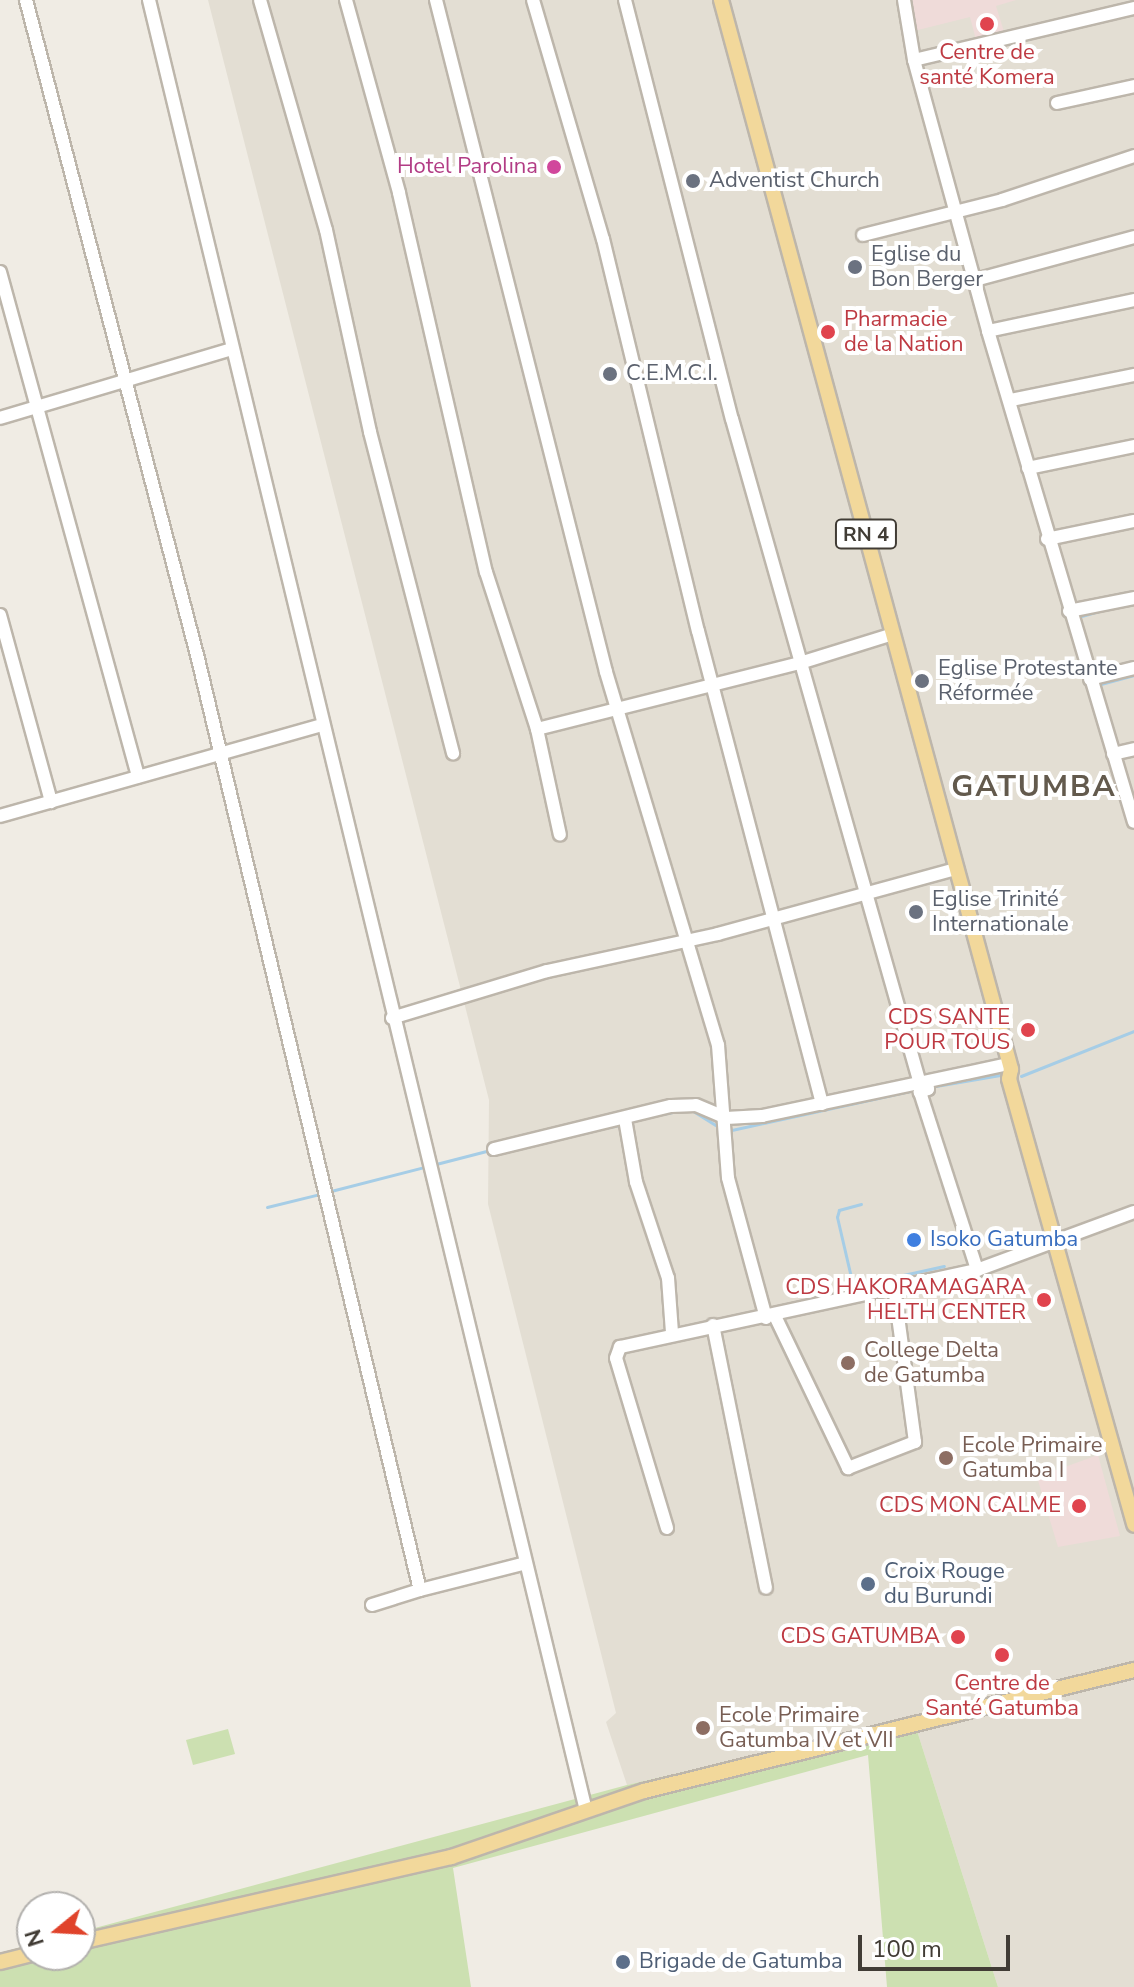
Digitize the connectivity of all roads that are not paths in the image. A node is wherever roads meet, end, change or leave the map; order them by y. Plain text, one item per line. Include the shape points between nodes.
1 (26, 0) edge
2 (149, 0) edge
3 (260, 0) edge
4 (346, 0) edge
5 (436, 0) edge
6 (533, 0) edge
7 (625, 0) edge
8 (721, 0) edge
9 (904, 0) edge
10 (1134, 8) edge
11 (914, 60) junction
12 (1134, 86) edge
13 (1057, 103) dead end
14 (1134, 156) edge
15 (958, 212) junction
16 (863, 235) dead end
17 (1134, 237) edge
18 (0, 272) edge
19 (975, 280) junction
20 (1134, 300) edge
21 (988, 331) junction
22 (232, 349) junction
23 (1134, 375) edge
24 (126, 385) junction
25 (1011, 400) junction
26 (37, 407) junction
27 (0, 418) edge
28 (1134, 446) edge
29 (1028, 468) junction
30 (1134, 521) edge
31 (1047, 539) junction
32 (1134, 598) edge
33 (1069, 611) junction
34 (0, 615) edge
35 (893, 634) junction
36 (800, 663) junction
37 (1134, 668) edge
38 (1090, 679) junction
39 (711, 683) junction
40 (617, 710) junction
41 (322, 725) junction
42 (537, 729) junction
43 (1134, 749) edge
44 (453, 753) dead end
45 (1113, 754) junction
46 (221, 755) junction
47 (138, 776) junction
48 (51, 802) junction
49 (0, 816) edge
50 (1134, 820) edge
51 (560, 835) dead end
52 (955, 869) junction
53 (868, 889) junction
54 (772, 916) junction
55 (689, 940) junction
56 (392, 1018) junction
57 (1008, 1064) junction
58 (925, 1085) junction
59 (822, 1104) junction
60 (625, 1122) junction
61 (726, 1127) junction
62 (494, 1149) dead end
63 (1134, 1212) edge
64 (1054, 1245) junction
65 (977, 1270) junction
66 (894, 1287) junction
67 (770, 1317) junction
68 (713, 1325) junction
69 (672, 1332) junction
70 (1134, 1525) edge
71 (667, 1528) dead end
72 (526, 1563) junction
73 (766, 1588) dead end
74 (420, 1590) junction
75 (372, 1605) dead end
76 (1134, 1670) edge
77 (585, 1807) junction
78 (96, 1938) edge

1 - 24 street
2 - 22 street
3 - 44 street via 326,230 370,432
4 - 42 street via 399,193 486,572
5 - 40 street
6 - 39 street via 603,239
7 - 36 street
8 - 35 main road, RN 4
9 - 11 street
10 - 11 street
11 - 15 street
12 - 13 street
14 - 15 street
15 - 16 street
15 - 19 street
17 - 19 street
18 - 26 street
19 - 21 street
20 - 21 street
21 - 25 street
22 - 24 street
22 - 41 street
23 - 25 street
24 - 26 street
24 - 46 street
25 - 29 street
26 - 27 street
26 - 47 street
28 - 29 street
29 - 31 street
30 - 31 street
31 - 33 street
32 - 33 street
33 - 38 street
34 - 48 street
35 - 36 street
35 - 52 main road, RN 4
36 - 39 street
36 - 53 street
37 - 38 street
38 - 45 street
39 - 40 street
39 - 54 street
40 - 42 street
40 - 55 street
41 - 46 street
41 - 56 street
42 - 51 street
43 - 45 street
45 - 50 street
46 - 47 street
46 - 74 street
47 - 48 street
48 - 49 street
52 - 53 street
52 - 57 main road, RN 4
53 - 54 street
53 - 58 street
54 - 55 street
54 - 59 street
55 - 56 street via 547,971
55 - 61 street via 718,1045
56 - 72 street
57 - 58 street
57 - 64 main road, RN 4
58 - 59 street
58 - 65 street via 920,1092
59 - 61 street
60 - 61 street via 671,1106 696,1105
60 - 62 street
60 - 69 street via 636,1182 668,1278
61 - 67 street via 728,1178
63 - 64 street
64 - 65 street
64 - 70 main road, RN 4
65 - 66 street
66 - 67 street
66 - 67 street via 915,1442 848,1468
67 - 68 street
68 - 69 street
68 - 73 street
69 - 71 street via 615,1351
72 - 74 street
72 - 77 street
74 - 75 street
76 - 77 main road
77 - 78 main road via 451,1857

